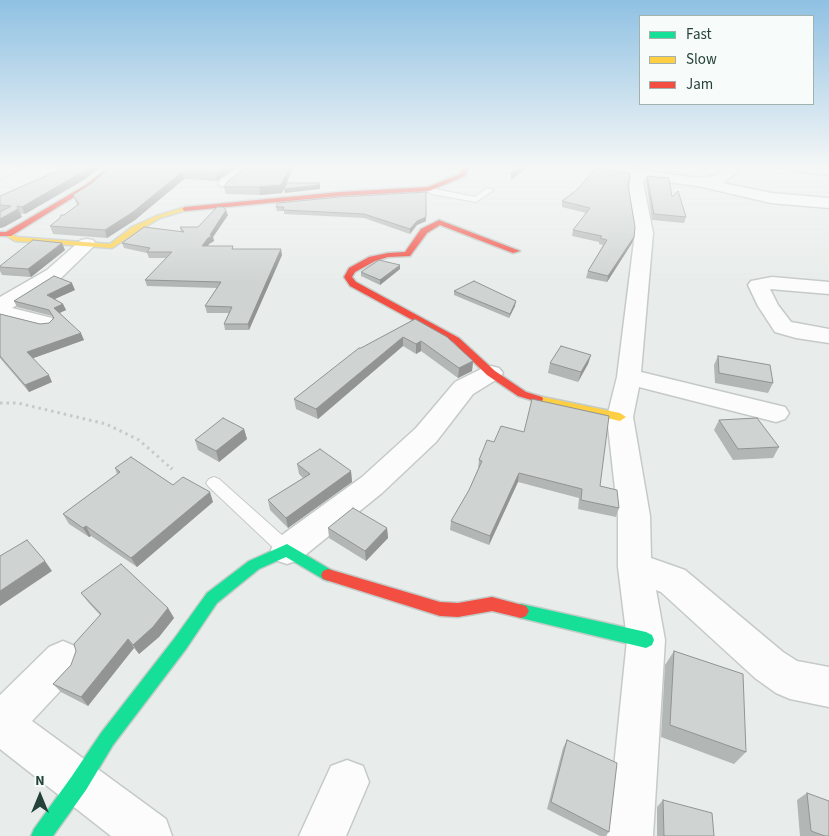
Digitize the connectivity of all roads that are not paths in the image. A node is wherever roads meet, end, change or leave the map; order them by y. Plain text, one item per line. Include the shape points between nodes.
1 (55, 205) edge
2 (227, 205) edge
3 (640, 205) edge
4 (4, 234) edge
5 (87, 244) junction
6 (516, 251) dead end
7 (829, 288) edge
8 (0, 306) edge
9 (0, 312) edge
10 (44, 323) edge
11 (829, 336) edge
12 (490, 374) junction
13 (629, 377) junction
14 (776, 414) dead end
15 (620, 417) junction
16 (214, 483) dead end
17 (287, 550) junction
18 (635, 567) junction
19 (646, 640) junction
20 (63, 660) dead end
21 (829, 686) edge
22 (347, 782) dead end
23 (79, 783) junction
24 (41, 836) edge
25 (149, 836) edge
26 (322, 836) edge
27 (630, 836) edge

1 - 4 street
2 - 5 street via 186,209 158,217 112,246
3 - 13 street via 644,233
4 - 5 street via 15,239
5 - 8 street via 54,274
6 - 12 street via 439,222 424,231 407,254 372,259 352,270 348,277 353,284 456,340
7 - 11 street via 772,283 758,285 783,327
9 - 10 street
12 - 15 street via 522,394
12 - 17 street via 464,388 426,435 372,485
13 - 14 street
13 - 15 street
15 - 18 street via 633,508
16 - 17 lane
17 - 19 street via 327,575 440,609 458,610 492,604
17 - 23 street via 254,565 212,598 107,739
18 - 19 street
18 - 21 street via 673,581 768,665 790,679
19 - 27 street
20 - 23 street via 12,712 6,726
22 - 26 street
23 - 24 street
23 - 25 street

